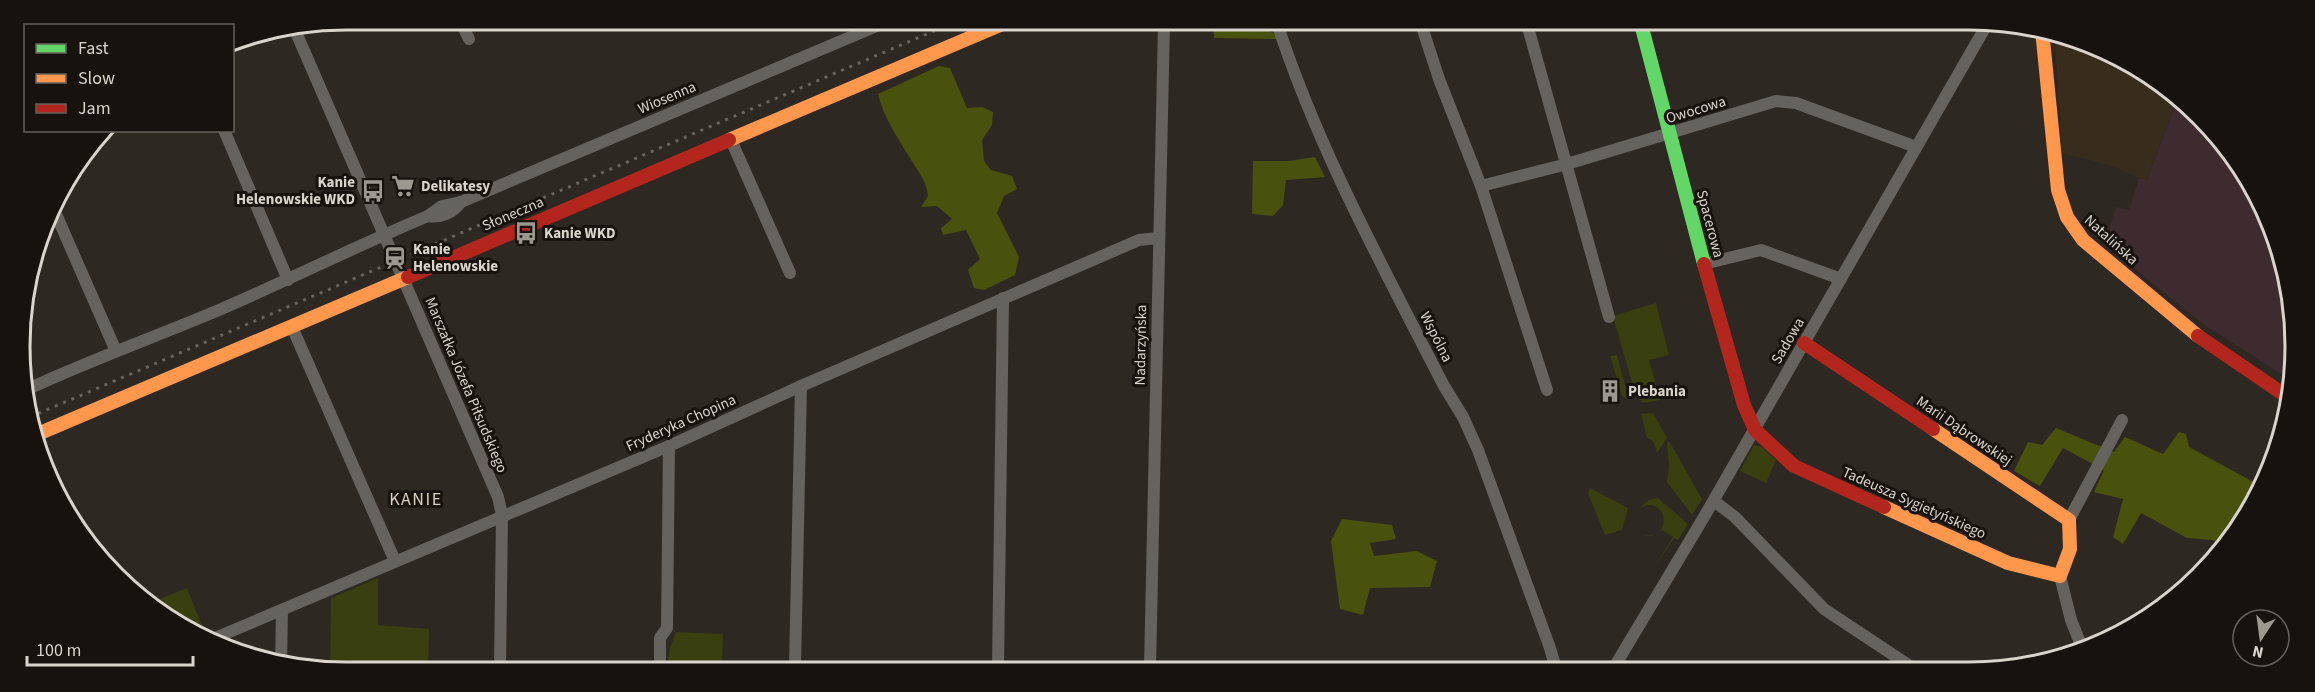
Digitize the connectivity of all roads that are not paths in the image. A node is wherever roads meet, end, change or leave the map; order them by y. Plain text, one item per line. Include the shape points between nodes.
1 (465, 30) edge
2 (867, 30) edge
3 (987, 30) edge
4 (1164, 30) edge
5 (1280, 30) edge
6 (1423, 30) edge
7 (1529, 30) edge
8 (1643, 30) edge
9 (1983, 31) edge
10 (298, 34) edge
11 (469, 39) dead end
12 (2043, 39) edge
13 (225, 132) edge
14 (1669, 134) junction
15 (731, 140) junction
16 (1916, 147) junction
17 (1567, 164) junction
18 (1481, 186) junction
19 (58, 218) edge
20 (385, 235) junction
21 (1158, 238) junction
22 (1704, 264) junction
23 (790, 273) dead end
24 (404, 279) junction
25 (1841, 279) junction
26 (288, 280) junction
27 (1003, 298) junction
28 (1609, 317) dead end
29 (292, 327) junction
30 (1804, 343) junction
31 (116, 351) junction
32 (801, 386) junction
33 (33, 387) edge
34 (1546, 390) dead end
35 (2281, 393) edge
36 (2122, 420) dead end
37 (1755, 430) junction
38 (42, 432) edge
39 (669, 446) junction
40 (1714, 501) junction
41 (502, 515) junction
42 (2068, 520) junction
43 (395, 561) junction
44 (2064, 571) junction
45 (282, 610) junction
46 (220, 636) edge
47 (2080, 642) edge
48 (281, 655) edge
49 (500, 662) edge
50 (660, 662) edge
51 (795, 662) edge
52 (998, 662) edge
53 (1150, 662) edge
54 (1554, 662) edge
55 (1617, 662) edge
56 (1904, 662) edge

1 - 11 street
2 - 20 street, Wiosenna via 461,202 448,213 428,216
3 - 15 street, Słoneczna
4 - 21 street, Nadarzyńska
5 - 54 street, Wspólna via 1341,184 1478,450
6 - 18 street
7 - 17 street
8 - 14 street, Spacerowa
9 - 16 street, Sadowa
10 - 20 street, Marszałka Józefa Piłsudskiego
12 - 35 street, Natalińska via 2058,190 2071,228 2197,335
13 - 26 street
14 - 16 street, Owocowa via 1776,101 1796,103
14 - 17 street, Owocowa
14 - 22 street, Spacerowa
15 - 23 street
15 - 24 street, Słoneczna
16 - 25 street, Sadowa
17 - 18 street, Owocowa
17 - 28 street
18 - 34 street
19 - 31 street
20 - 24 street, Marszałka Józefa Piłsudskiego
20 - 26 street, Wiosenna
21 - 27 street, Fryderyka Chopina via 1139,240
21 - 53 street, Nadarzyńska
22 - 25 street via 1761,250
22 - 37 street, Spacerowa via 1744,405
24 - 29 street, Słoneczna
24 - 41 street, Marszałka Józefa Piłsudskiego via 498,497
25 - 30 street, Sadowa
26 - 31 street, Wiosenna
27 - 32 street, Fryderyka Chopina
27 - 52 street
29 - 38 street, Słoneczna
29 - 43 street
30 - 37 street, Sadowa
30 - 42 street, Marii Dąbrowskiej
31 - 33 street, Wiosenna
32 - 39 street, Fryderyka Chopina
32 - 51 street
36 - 42 street
37 - 40 street, Sadowa
37 - 44 street, Tadeusza Sygietyńskiego via 1803,471 2008,563
39 - 41 street, Fryderyka Chopina
39 - 50 street via 667,628 660,638
40 - 55 street, Sadowa
40 - 56 street via 1740,522 1824,609
41 - 43 street, Fryderyka Chopina
41 - 49 street, Marszałka Józefa Piłsudskiego
42 - 44 street via 2071,530
43 - 45 street, Fryderyka Chopina
44 - 47 street via 2071,620
45 - 46 street, Fryderyka Chopina
45 - 48 street

